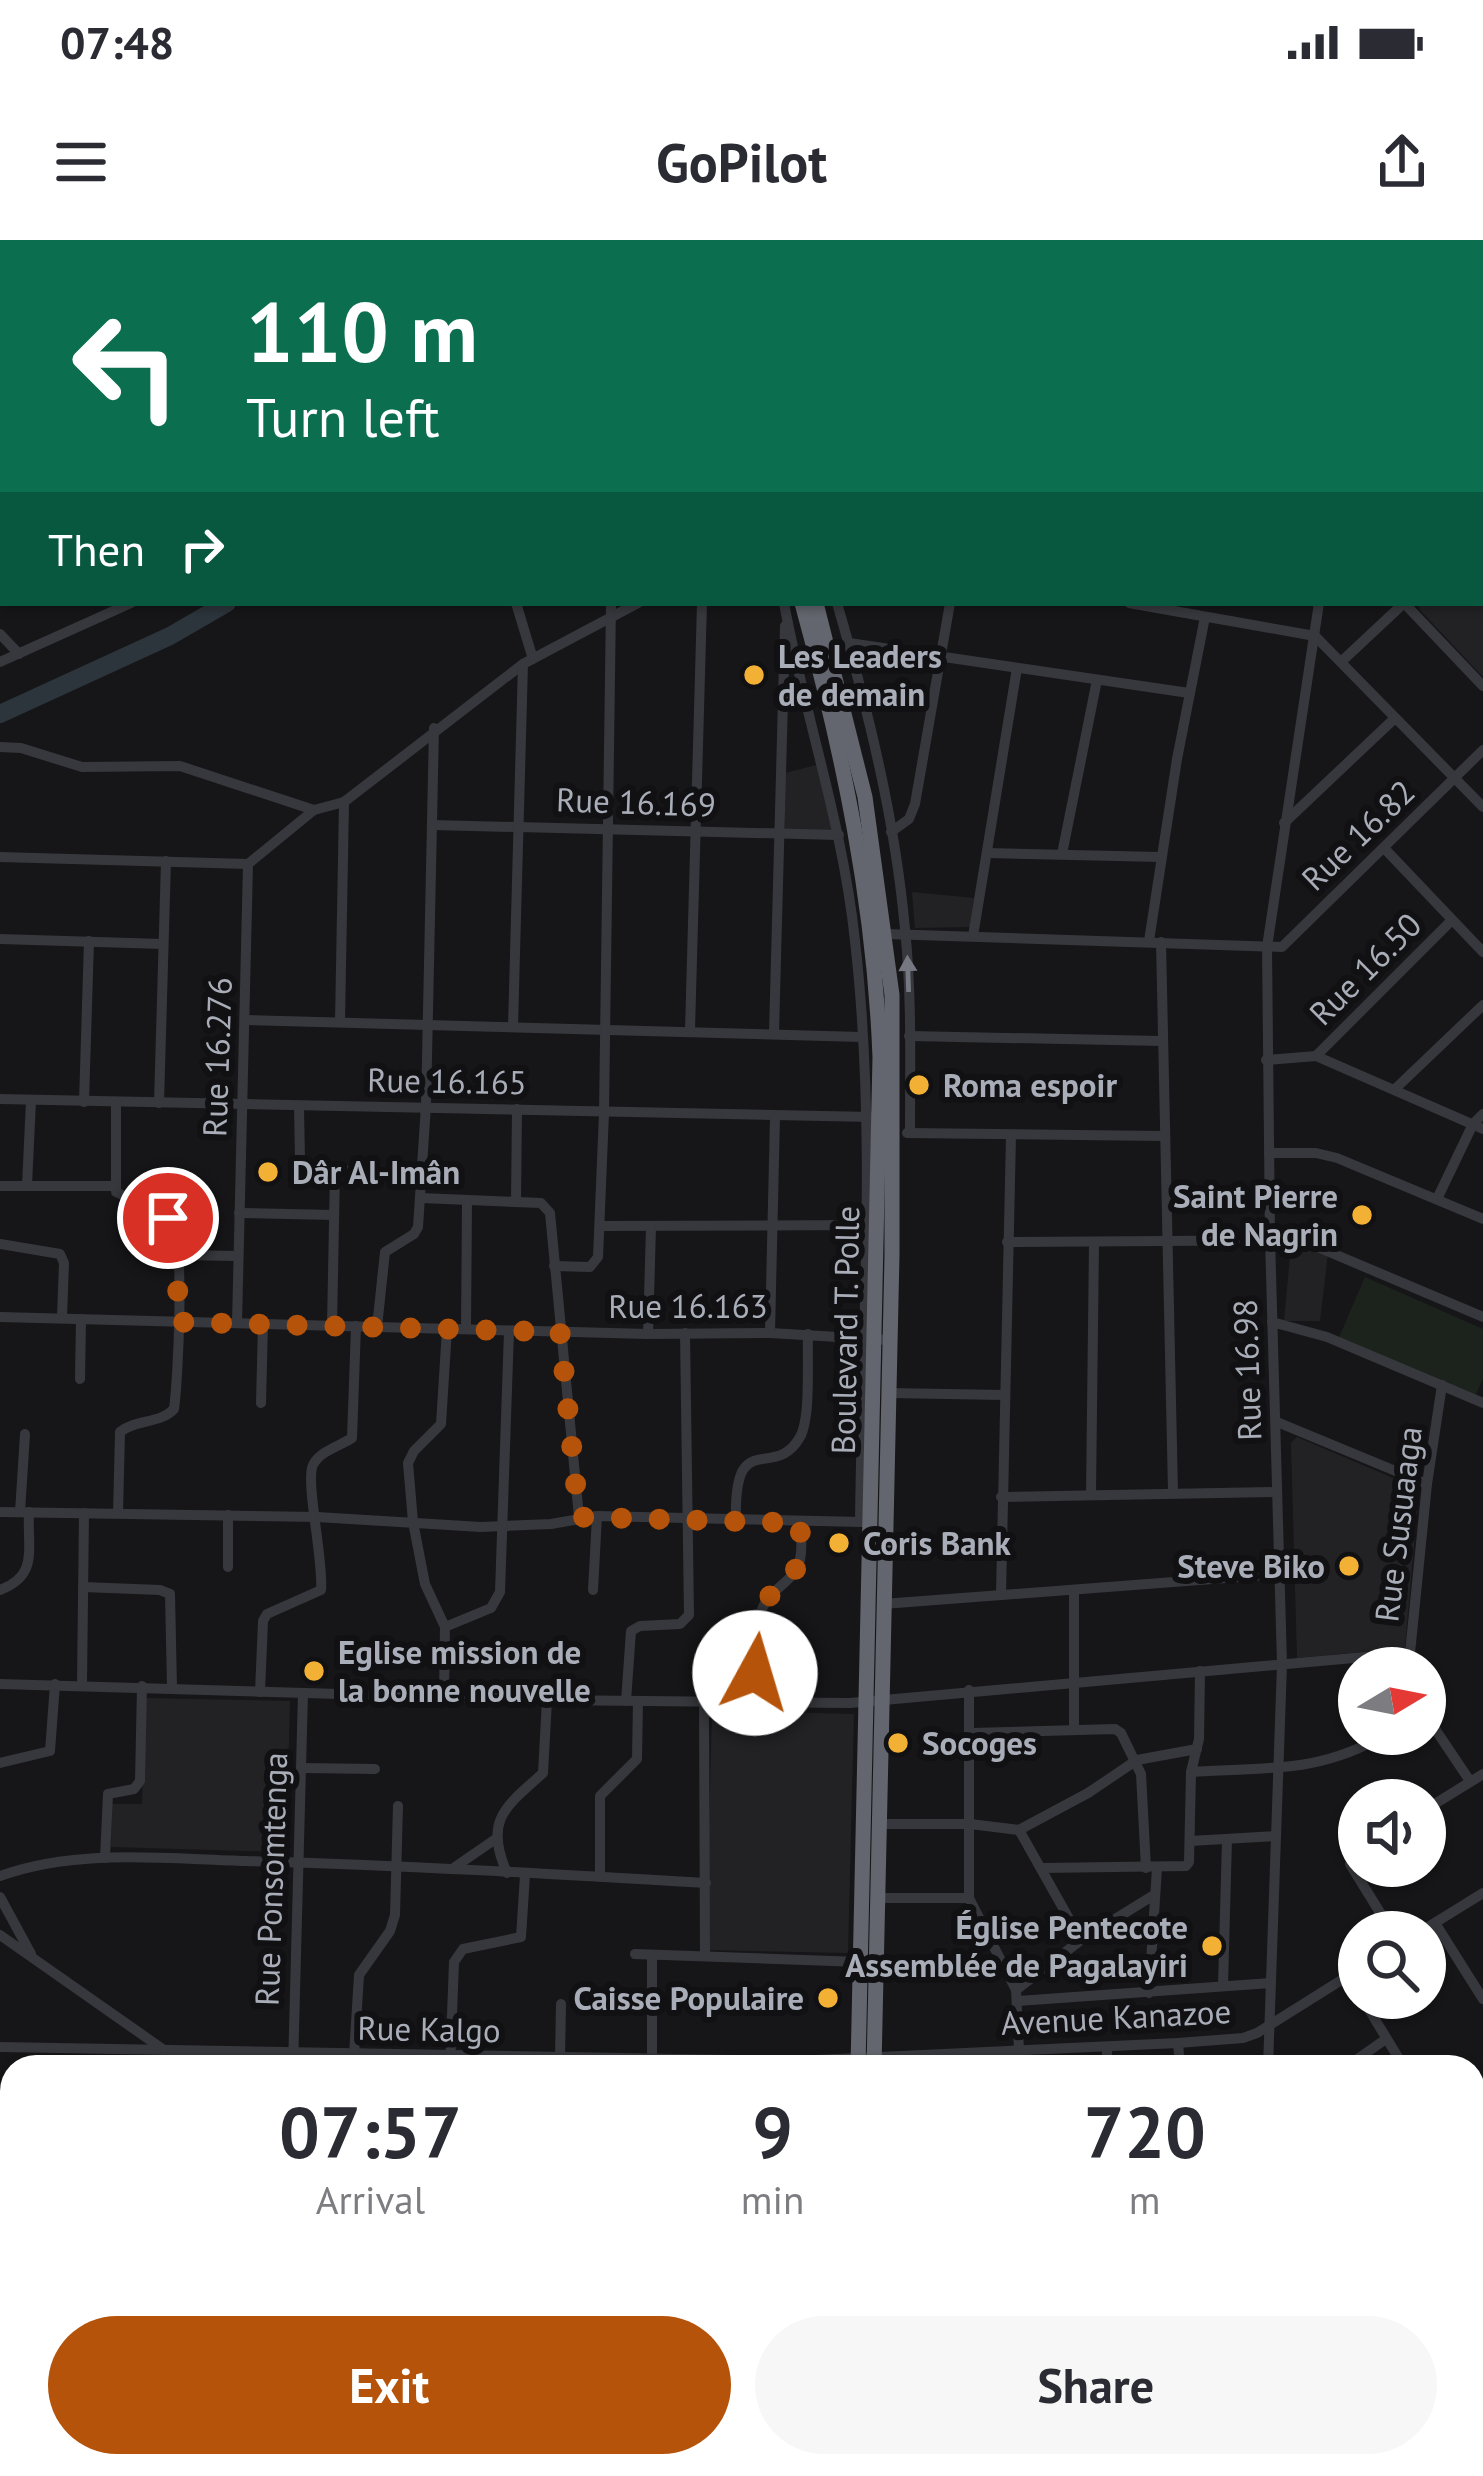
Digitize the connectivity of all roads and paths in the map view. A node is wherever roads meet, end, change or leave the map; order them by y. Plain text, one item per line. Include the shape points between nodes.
1 (104, 606) edge
2 (126, 606) edge
3 (517, 606) edge
4 (702, 606) edge
5 (791, 606) edge
6 (818, 606) edge
7 (838, 606) edge
8 (949, 606) edge
9 (1145, 606) edge
10 (1319, 606) edge
11 (1401, 606) edge
12 (1407, 606) edge
13 (612, 609) edge
14 (113, 614) junction
15 (1205, 617) junction
16 (0, 634) edge
17 (1315, 636) junction
18 (849, 643) junction
19 (19, 654) junction
20 (941, 656) junction
21 (0, 662) edge
22 (528, 662) junction
23 (1341, 662) junction
24 (1017, 668) junction
25 (1097, 680) junction
26 (1483, 686) edge
27 (1189, 693) junction
28 (1395, 718) junction
29 (434, 728) junction
30 (0, 747) edge
31 (1483, 750) edge
32 (1454, 778) junction
33 (344, 802) junction
34 (1483, 807) edge
35 (314, 810) junction
36 (1283, 824) junction
37 (432, 825) junction
38 (519, 826) junction
39 (609, 829) junction
40 (696, 831) junction
41 (891, 832) junction
42 (779, 833) junction
43 (839, 835) junction
44 (1384, 848) junction
45 (987, 853) junction
46 (1062, 854) junction
47 (0, 857) edge
48 (1161, 857) junction
49 (166, 861) junction
50 (248, 864) junction
51 (1452, 920) junction
52 (886, 934) junction
53 (906, 934) junction
54 (974, 936) junction
55 (0, 939) edge
56 (89, 941) junction
57 (1155, 941) junction
58 (163, 944) junction
59 (1267, 947) junction
60 (1483, 952) edge
61 (1483, 1005) edge
62 (245, 1020) junction
63 (340, 1022) junction
64 (428, 1024) junction
65 (513, 1026) junction
66 (605, 1028) junction
67 (690, 1030) junction
68 (774, 1032) junction
69 (910, 1036) junction
70 (861, 1037) junction
71 (1161, 1041) junction
72 (1316, 1056) junction
73 (1266, 1060) junction
74 (1395, 1089) junction
75 (0, 1100) edge
76 (31, 1101) junction
77 (84, 1102) junction
78 (116, 1102) junction
79 (159, 1103) junction
80 (242, 1104) junction
81 (426, 1105) junction
82 (299, 1106) junction
83 (517, 1109) junction
84 (604, 1113) junction
85 (1483, 1114) edge
86 (775, 1116) junction
87 (882, 1121) junction
88 (1478, 1126) edge
89 (910, 1133) junction
90 (1011, 1135) junction
91 (1163, 1136) junction
92 (1268, 1153) junction
93 (335, 1172) junction
94 (422, 1172) junction
95 (27, 1185) junction
96 (0, 1186) edge
97 (114, 1186) junction
98 (421, 1198) junction
99 (1437, 1199) junction
100 (466, 1200) junction
101 (516, 1201) junction
102 (239, 1214) junction
103 (334, 1215) junction
104 (1483, 1219) edge
105 (600, 1226) junction
106 (651, 1226) junction
107 (772, 1226) junction
108 (864, 1226) junction
109 (1270, 1238) junction
110 (1006, 1242) junction
111 (1166, 1242) junction
112 (0, 1244) edge
113 (1094, 1244) junction
114 (179, 1255) junction
115 (238, 1256) junction
116 (554, 1266) junction
117 (0, 1317) edge
118 (1483, 1317) edge
119 (62, 1318) junction
120 (81, 1319) junction
121 (177, 1322) junction
122 (1272, 1322) junction
123 (236, 1323) junction
124 (263, 1323) junction
125 (332, 1325) junction
126 (356, 1326) junction
127 (377, 1327) junction
128 (447, 1329) junction
129 (466, 1329) junction
130 (509, 1331) junction
131 (560, 1332) junction
132 (685, 1333) junction
133 (770, 1333) junction
134 (648, 1334) junction
135 (808, 1334) junction
136 (874, 1339) junction
137 (80, 1379) dead end
138 (1442, 1385) junction
139 (888, 1393) junction
140 (1004, 1395) junction
141 (1483, 1402) edge
142 (261, 1403) dead end
143 (1277, 1422) junction
144 (25, 1434) dead end
145 (1427, 1484) junction
146 (1173, 1492) junction
147 (1277, 1492) junction
148 (1091, 1494) junction
149 (1001, 1497) junction
150 (0, 1511) edge
151 (24, 1512) junction
152 (84, 1513) junction
153 (118, 1513) junction
154 (228, 1516) junction
155 (596, 1516) junction
156 (317, 1517) junction
157 (579, 1517) junction
158 (687, 1520) junction
159 (413, 1522) junction
160 (736, 1522) junction
161 (866, 1522) junction
162 (801, 1523) junction
163 (505, 1527) junction
164 (228, 1567) dead end
165 (1279, 1574) junction
166 (82, 1587) junction
167 (592, 1589) dead end
168 (0, 1590) edge
169 (1074, 1590) junction
170 (1001, 1594) junction
171 (883, 1604) junction
172 (446, 1627) junction
173 (1411, 1647) edge
174 (1338, 1660) edge
175 (1282, 1664) junction
176 (1200, 1671) junction
177 (1074, 1682) junction
178 (0, 1684) edge
179 (55, 1684) junction
180 (82, 1684) junction
181 (142, 1687) junction
182 (172, 1688) junction
183 (969, 1690) junction
184 (260, 1692) junction
185 (303, 1693) junction
186 (444, 1695) junction
187 (547, 1700) junction
188 (874, 1700) junction
189 (632, 1701) junction
190 (704, 1701) junction
191 (754, 1702) junction
192 (1074, 1730) junction
193 (971, 1733) junction
194 (1446, 1745) edge
195 (1197, 1749) junction
196 (1346, 1755) edge
197 (1137, 1760) junction
198 (0, 1763) edge
199 (1277, 1766) junction
200 (302, 1768) junction
201 (375, 1769) dead end
202 (1191, 1772) junction
203 (1483, 1774) edge
204 (1470, 1781) junction
205 (1446, 1796) edge
206 (398, 1806) dead end
207 (880, 1824) junction
208 (970, 1824) junction
209 (1019, 1830) junction
210 (1275, 1836) junction
211 (496, 1838) junction
212 (1227, 1839) junction
213 (1190, 1841) junction
214 (106, 1858) junction
215 (298, 1862) junction
216 (399, 1866) junction
217 (1041, 1868) junction
218 (1152, 1868) junction
219 (452, 1870) junction
220 (507, 1874) junction
221 (524, 1874) junction
222 (0, 1876) edge
223 (600, 1876) junction
224 (706, 1883) junction
225 (1483, 1893) edge
226 (1154, 1895) junction
227 (0, 1897) edge
228 (878, 1898) junction
229 (969, 1898) junction
230 (1446, 1916) edge
231 (0, 1935) edge
232 (1081, 1940) junction
233 (1446, 1940) edge
234 (635, 1954) dead end
235 (652, 1955) junction
236 (705, 1956) junction
237 (32, 1957) junction
238 (868, 1962) junction
239 (1007, 1969) junction
240 (1338, 1982) edge
241 (1271, 1983) junction
242 (1223, 1986) junction
243 (1149, 1994) junction
244 (1017, 1995) junction
245 (1483, 1999) edge
246 (561, 2004) dead end
247 (1374, 2019) edge
248 (1270, 2026) junction
249 (1386, 2039) junction
250 (1178, 2044) junction
251 (0, 2047) edge
252 (1107, 2047) junction
253 (1023, 2049) junction
254 (166, 2051) junction
255 (222, 2055) edge
256 (293, 2055) edge
257 (354, 2055) edge
258 (450, 2055) edge
259 (560, 2055) edge
260 (652, 2055) edge
261 (866, 2055) edge
262 (991, 2055) edge
263 (1025, 2055) edge
264 (1107, 2055) edge
265 (1179, 2055) edge
266 (1269, 2055) edge
267 (1363, 2055) edge
268 (1396, 2055) edge

1 - 14 street
2 - 14 street
3 - 22 street
4 - 40 street
5 - 42 street
5 - 43 street
5 - 87 highway, Boulevard T. Polle via 842,755 859,842 878,996
6 - 52 highway, Boulevard T. Polle via 854,743
7 - 18 street
8 - 20 street
9 - 15 street
10 - 17 street, Rue 16.98
11 - 23 street
12 - 26 street
13 - 22 street
13 - 39 street
14 - 19 street
15 - 17 street
15 - 27 street
16 - 19 street
17 - 23 street
17 - 36 street, Rue 16.98
18 - 20 street
18 - 41 street
19 - 21 street
20 - 24 street
20 - 41 street via 915,804
22 - 29 street
22 - 38 street
23 - 28 street
24 - 25 street
24 - 45 street
25 - 27 street
25 - 46 street
27 - 48 street
28 - 32 street
28 - 36 street
29 - 33 street
29 - 37 street
30 - 35 street via 82,767 180,766
31 - 32 street, Rue 16.82
32 - 34 street
32 - 44 street, Rue 16.82
33 - 35 street
33 - 63 street
35 - 50 street
36 - 59 street, Rue 16.98
37 - 38 street, Rue 16.169
37 - 64 street
38 - 39 street, Rue 16.169
38 - 65 street
39 - 40 street, Rue 16.169
39 - 66 street
40 - 42 street, Rue 16.169
40 - 67 street
41 - 53 street
42 - 43 street, Rue 16.169
42 - 68 street
43 - 70 street
44 - 51 street
44 - 59 street, Rue 16.82 via 1282,947
45 - 46 street
45 - 54 street
46 - 48 street
47 - 49 street
48 - 57 street
49 - 50 street
49 - 58 street
50 - 62 street, Rue 16.276
51 - 60 street
51 - 72 street, Rue 16.50
52 - 53 street
52 - 87 highway, Boulevard T. Polle via 892,994
53 - 54 street
69 -> 53 street
54 - 57 street
55 - 56 street
56 - 58 street
56 - 77 street
57 - 59 street
57 - 71 street
58 - 79 street
59 - 73 street, Rue 16.98
61 - 74 street
62 - 63 street
62 - 80 street, Rue 16.276
63 - 64 street
64 - 65 street
64 - 81 street
65 - 66 street
66 - 67 street
66 - 84 street
67 - 68 street
68 - 70 street
69 - 71 street
69 - 89 street
70 - 87 street
71 - 91 street
72 - 73 street
72 - 74 street
73 - 92 street, Rue 16.98
74 - 88 street
75 - 76 street, Rue 16.165
76 - 77 street, Rue 16.165
76 - 95 street
77 - 78 street, Rue 16.165
78 - 79 street, Rue 16.165
78 - 97 street
79 - 80 street, Rue 16.165
80 - 82 street, Rue 16.165
80 - 102 street, Rue 16.276
81 - 82 street, Rue 16.165
81 - 83 street, Rue 16.165
81 - 94 street
82 - 93 street via 303,1166
83 - 84 street, Rue 16.165
83 - 101 street
84 - 86 street, Rue 16.165
84 - 105 street
85 - 88 street
86 - 87 street, Rue 16.165
86 - 107 street
87 - 89 street, Rue 16.165
87 - 108 street
87 - 136 highway, Boulevard T. Polle
88 - 99 street
89 - 90 street, Rue 16.165
90 - 91 street, Rue 16.165
90 - 110 street
91 - 111 street
92 - 99 street via 1337,1158
92 - 109 street, Rue 16.98
93 - 94 street
93 - 103 street
94 - 98 street
95 - 96 street
95 - 97 street
97 - 114 street via 168,1218
98 - 100 street
98 - 127 street via 417,1231 385,1252
99 - 104 street
100 - 101 street
100 - 129 street
101 - 116 street via 547,1207
102 - 103 street
102 - 115 street, Rue 16.276
103 - 125 street
105 - 106 street
105 - 116 street via 596,1263
106 - 107 street
106 - 134 street
107 - 108 street
107 - 133 street
108 - 136 street
109 - 111 street
109 - 118 street via 1314,1243
109 - 122 street, Rue 16.98
110 - 113 street
110 - 140 street
111 - 113 street
111 - 146 street
112 - 119 street via 60,1254
113 - 148 street
114 - 115 street
114 - 121 street
115 - 123 street, Rue 16.276
116 - 131 street
117 - 119 street, Rue 16.163
119 - 120 street, Rue 16.163
120 - 121 street, Rue 16.163
120 - 137 street
121 - 123 street, Rue 16.163
121 - 153 street via 174,1409 120,1432
122 - 138 street
122 - 143 street, Rue 16.98
123 - 124 street, Rue 16.163
124 - 125 street, Rue 16.163
124 - 142 street
125 - 126 street, Rue 16.163
126 - 127 street, Rue 16.163
126 - 156 street via 354,1430 313,1463
127 - 128 street, Rue 16.163
128 - 129 street, Rue 16.163
128 - 159 street via 441,1424 410,1458
129 - 130 street, Rue 16.163
130 - 131 street, Rue 16.163
130 - 163 street
131 - 134 street, Rue 16.163
131 - 157 street
132 - 133 street, Rue 16.163
132 - 134 street, Rue 16.163
132 - 158 street
133 - 135 street, Rue 16.163
135 - 136 street, Rue 16.163
135 - 160 street via 803,1428 790,1448 739,1471
136 - 139 highway, Boulevard T. Polle
136 - 161 highway, Boulevard T. Polle
138 - 141 street
138 - 145 street, Rue Susuaaga
139 - 140 street
139 - 171 highway, Boulevard T. Polle
140 - 149 street
143 - 145 street
143 - 147 street, Rue 16.98
144 - 151 street
145 - 173 street, Rue Susuaaga
146 - 147 street
146 - 148 street
147 - 165 street, Rue 16.98
148 - 149 street
149 - 170 street
150 - 151 street
151 - 152 street
151 - 168 street via 26,1572
152 - 153 street
152 - 166 street
153 - 154 street
154 - 156 street
154 - 164 street
155 - 157 street
155 - 158 street
155 - 167 street
156 - 159 street
156 - 184 street via 321,1590 267,1614
157 - 163 street
158 - 160 street
158 - 189 street via 688,1619 631,1631
159 - 163 street
159 - 172 street via 427,1589
160 - 162 street
161 - 162 street
161 - 188 highway, Boulevard T. Polle
162 - 191 street via 798,1566 762,1609
163 - 172 street via 497,1601
165 - 169 street
165 - 175 street, Rue 16.98
166 - 180 street
166 - 182 street via 170,1594
169 - 170 street
169 - 177 street
170 - 171 street
171 - 188 highway, Boulevard T. Polle
172 - 186 street
174 - 175 street
175 - 176 street
175 - 199 street, Rue 16.98
176 - 177 street
176 - 195 street
177 - 183 street
177 - 192 street
178 - 179 street
179 - 180 street
179 - 198 street via 50,1750
180 - 181 street
181 - 182 street
181 - 214 street via 140,1781 108,1794
182 - 184 street
183 - 188 street
183 - 193 street
184 - 185 street
185 - 186 street
185 - 200 street, Rue Ponsomtenga
186 - 187 street
187 - 189 street
187 - 211 street via 543,1773 508,1804
188 - 191 street
188 - 207 highway, Boulevard T. Polle
188 - 238 highway, Boulevard T. Polle
189 - 190 street
189 - 223 street via 637,1759 600,1796
190 - 191 street
190 - 224 street
192 - 193 street
192 - 197 street via 1115,1730
193 - 208 street
194 - 204 street
195 - 197 street
195 - 202 street
196 - 199 street
197 - 209 street
197 - 218 street
199 - 202 street
199 - 210 street, Rue 16.98
200 - 201 street
200 - 215 street, Rue Ponsomtenga
202 - 213 street
203 - 204 street
204 - 205 street
206 - 216 street
207 - 208 street
207 - 228 highway, Boulevard T. Polle
208 - 209 street
208 - 229 street
209 - 217 street
210 - 212 street
210 - 241 street, Rue 16.98
211 - 219 street
211 - 220 street
212 - 213 street
212 - 242 street
213 - 218 street via 1186,1866
214 - 215 street
214 - 222 street via 41,1862
215 - 216 street
215 - 256 street, Rue Ponsomtenga
216 - 219 street
216 - 257 street via 390,1931 359,1976
217 - 218 street
217 - 232 street
218 - 226 street
219 - 220 street
220 - 221 street
221 - 223 street
221 - 258 street via 521,1937 463,1949 454,1962
223 - 224 street
224 - 236 street
225 - 230 street
226 - 232 street
226 - 243 street
227 - 237 street
228 - 229 street
228 - 238 highway, Boulevard T. Polle
229 - 239 street
231 - 237 street
232 - 244 street
233 - 245 street
234 - 235 street
235 - 236 street
235 - 260 street
236 - 238 street
237 - 254 street
238 - 239 street
238 - 261 highway, Boulevard T. Polle
239 - 244 street
240 - 248 street, Avenue Kanazoe
241 - 242 street
241 - 248 street, Rue 16.98
242 - 243 street
243 - 244 street
244 - 253 street
246 - 259 street
247 - 249 street
248 - 250 street, Avenue Kanazoe via 1243,2038
248 - 266 street, Rue 16.98
249 - 267 street
249 - 268 street
250 - 252 street, Avenue Kanazoe
250 - 265 street
251 - 254 street, Rue Kalgo
252 - 253 street, Avenue Kanazoe
252 - 264 street
253 - 262 street, Avenue Kanazoe
253 - 263 street
254 - 255 street, Rue Kalgo

